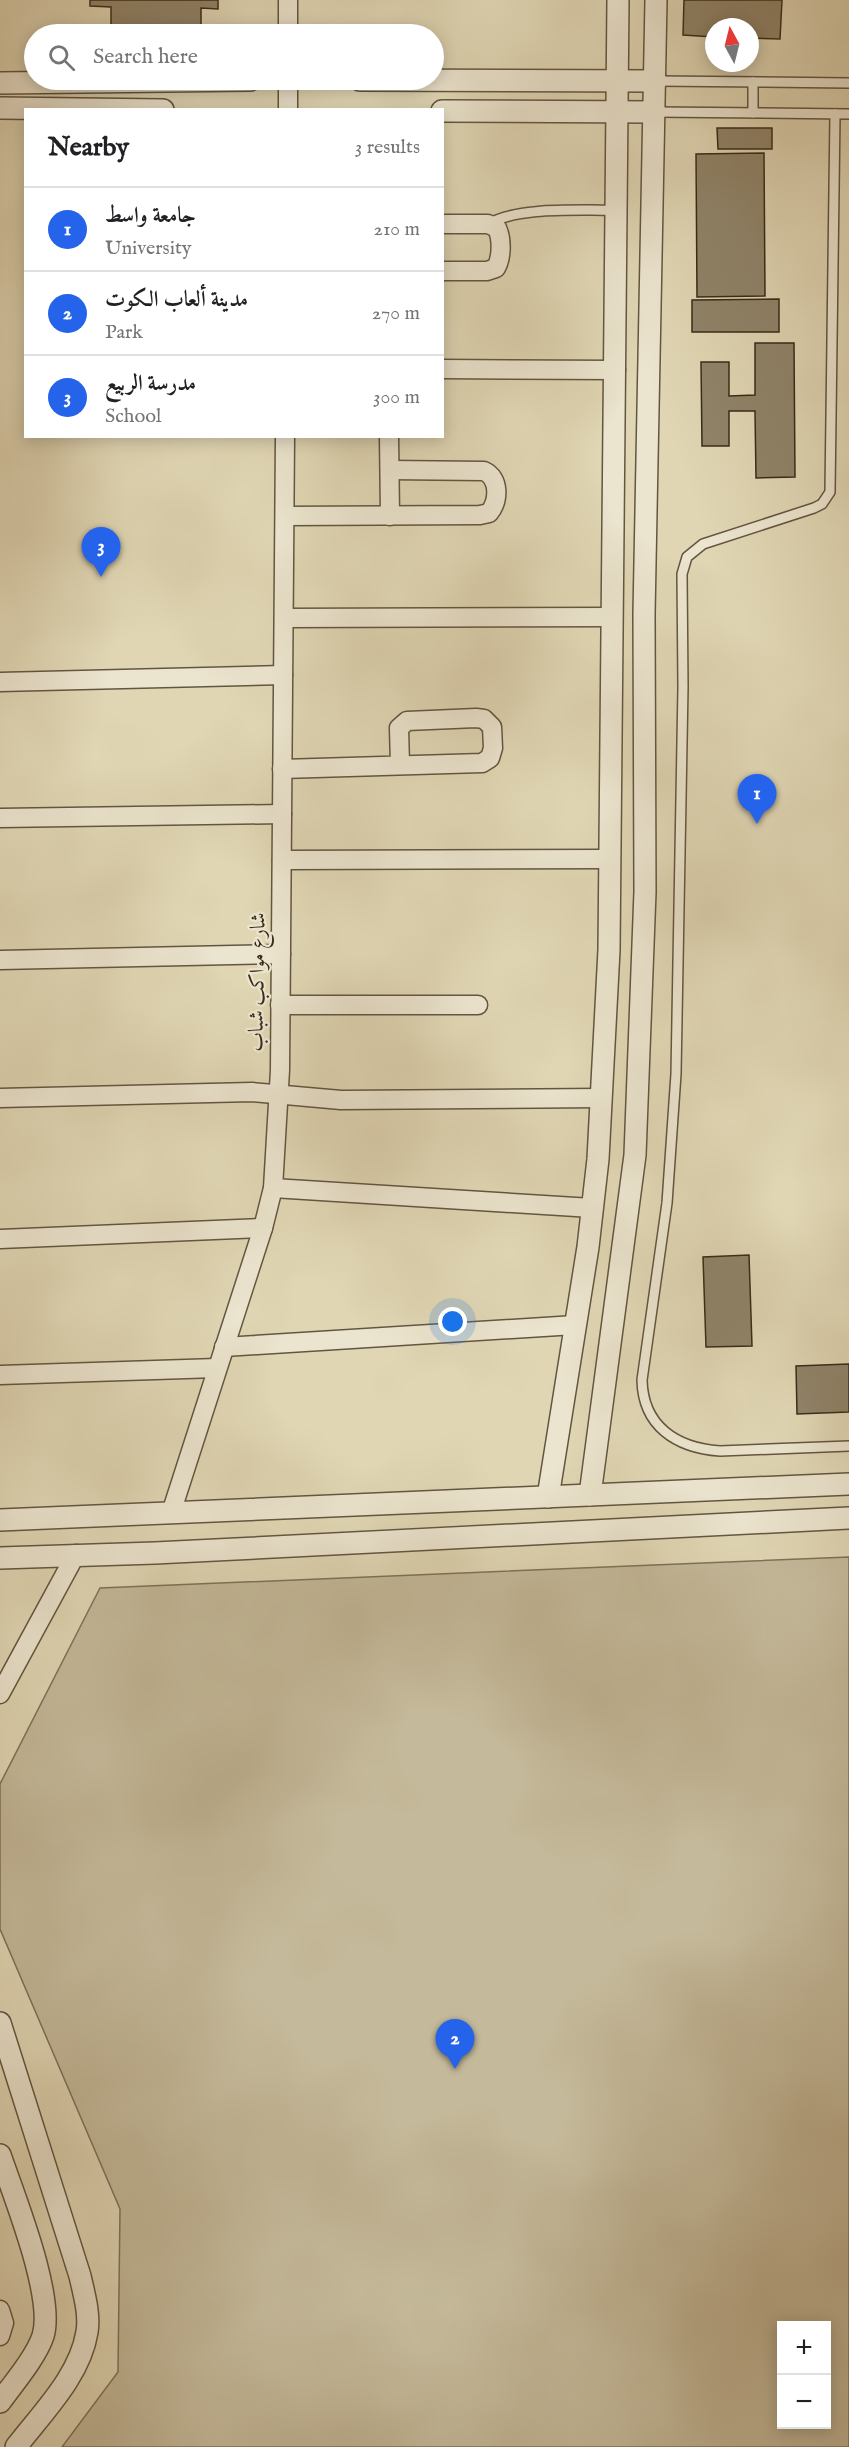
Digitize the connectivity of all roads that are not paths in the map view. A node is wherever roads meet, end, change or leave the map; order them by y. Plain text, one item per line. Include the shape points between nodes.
1 (288, 0) edge
2 (618, 0) edge
3 (656, 0) edge
4 (288, 24) edge
5 (444, 80) edge
6 (618, 81) junction
7 (656, 81) junction
8 (753, 82) junction
9 (0, 83) edge
10 (24, 83) edge
11 (849, 83) edge
12 (288, 90) edge
13 (0, 108) edge
14 (24, 108) edge
15 (288, 108) edge
16 (444, 111) edge
17 (619, 112) junction
18 (655, 112) junction
19 (753, 113) junction
20 (835, 114) junction
21 (849, 114) edge
22 (617, 210) junction
23 (444, 224) edge
24 (488, 224) junction
25 (444, 271) edge
26 (444, 369) edge
27 (616, 370) junction
28 (285, 438) edge
29 (389, 438) edge
30 (390, 470) junction
31 (285, 516) junction
32 (390, 516) junction
33 (613, 617) junction
34 (284, 618) junction
35 (283, 675) junction
36 (0, 682) edge
37 (400, 765) junction
38 (282, 769) junction
39 (282, 814) junction
40 (0, 818) edge
41 (610, 859) junction
42 (282, 860) junction
43 (281, 954) junction
44 (0, 960) edge
45 (280, 1005) junction
46 (478, 1005) dead end
47 (278, 1096) junction
48 (0, 1098) edge
49 (602, 1098) junction
50 (273, 1188) junction
51 (592, 1209) junction
52 (263, 1228) junction
53 (0, 1239) edge
54 (575, 1325) junction
55 (224, 1347) junction
56 (217, 1368) junction
57 (0, 1375) edge
58 (849, 1446) edge
59 (849, 1484) edge
60 (590, 1495) junction
61 (548, 1497) junction
62 (171, 1513) junction
63 (849, 1518) edge
64 (0, 1520) edge
65 (76, 1554) junction
66 (0, 1558) edge
67 (0, 1694) edge
68 (0, 2023) edge
69 (0, 2155) edge
70 (0, 2310) edge
71 (0, 2336) edge
72 (0, 2402) edge
73 (16, 2447) edge

1 - 4 street
2 - 6 street
3 - 7 street
5 - 6 street
6 - 7 street
6 - 17 street
7 - 8 lane
7 - 18 street
8 - 11 lane
8 - 19 lane
9 - 10 street
12 - 15 street
13 - 14 street
16 - 17 street
17 - 18 street
17 - 22 street
18 - 19 lane
18 - 60 street via 644,614 645,891 634,1155
19 - 20 lane
20 - 21 lane
20 - 58 lane via 830,492 814,508 703,544 687,557 682,574 676,1074 667,1203 642,1380 647,1410 661,1428 686,1445 720,1451
22 - 24 lane via 517,213
22 - 27 street
23 - 24 street
24 - 25 street via 497,228 500,238 496,268
26 - 27 street
27 - 33 street
28 - 31 street, شارع مواكب شباب
29 - 30 street
30 - 32 street
30 - 32 street via 479,469 495,482 496,499 492,510 485,514
31 - 32 street
31 - 34 street, شارع مواكب شباب
33 - 34 street
33 - 41 street
34 - 35 street, شارع مواكب شباب
35 - 36 street
35 - 38 street, شارع مواكب شباب
37 - 37 street via 486,762 494,748 492,727 484,719 476,718 407,721 399,728
37 - 38 street
38 - 39 street, شارع مواكب شباب
39 - 40 street
39 - 42 street, شارع مواكب شباب
41 - 42 street
41 - 49 street
42 - 43 street, شارع مواكب شباب
43 - 44 street
43 - 45 street, شارع مواكب شباب
45 - 46 street
45 - 47 street, شارع مواكب شباب
47 - 48 street via 252,1092
47 - 49 street via 341,1100
47 - 50 street, شارع مواكب شباب
49 - 51 street
50 - 51 street
50 - 52 street, شارع مواكب شباب
51 - 54 street
52 - 53 street
52 - 55 street, شارع مواكب شباب
54 - 55 street
54 - 61 street
55 - 56 street, شارع مواكب شباب
56 - 57 street
56 - 62 street, شارع مواكب شباب
59 - 60 street
60 - 61 street
61 - 62 street
62 - 64 street
63 - 65 street
65 - 66 street
65 - 67 street
68 - 73 street via 80,2276 88,2318 88,2331 75,2365
69 - 72 street via 40,2277 46,2310 38,2348
70 - 71 street via 4,2324

